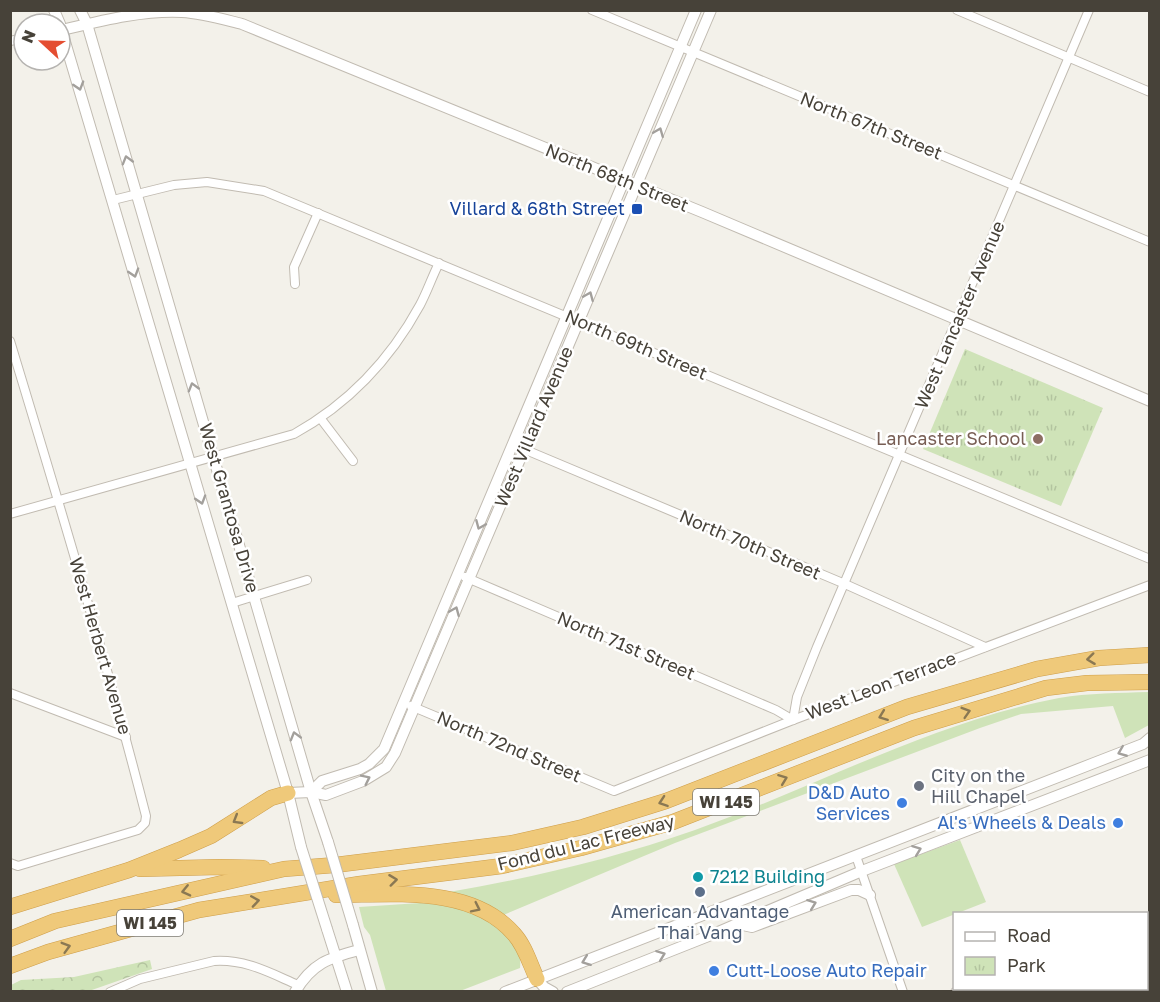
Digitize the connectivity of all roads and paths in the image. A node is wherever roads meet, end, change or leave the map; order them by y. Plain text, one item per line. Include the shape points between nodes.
1 (80, 10) edge
2 (592, 10) edge
3 (696, 10) edge
4 (711, 10) edge
5 (957, 10) edge
6 (1089, 10) edge
7 (182, 11) edge
8 (87, 24) junction
9 (72, 26) edge
10 (681, 47) junction
11 (693, 52) junction
12 (1069, 58) junction
13 (72, 66) edge
14 (1149, 92) edge
15 (631, 183) junction
16 (1015, 185) junction
17 (137, 194) junction
18 (113, 200) junction
19 (318, 213) junction
20 (1149, 242) edge
21 (439, 263) junction
22 (295, 284) dead end
23 (573, 319) junction
24 (958, 320) junction
25 (10, 341) edge
26 (1149, 401) edge
27 (321, 419) junction
28 (514, 445) junction
29 (525, 450) junction
30 (901, 455) junction
31 (214, 456) junction
32 (353, 461) dead end
33 (190, 463) junction
34 (59, 501) junction
35 (10, 514) edge
36 (1149, 560) edge
37 (464, 577) junction
38 (307, 580) dead end
39 (845, 584) junction
40 (1149, 585) edge
41 (255, 597) junction
42 (232, 603) junction
43 (985, 647) junction
44 (1149, 655) edge
45 (1149, 682) edge
46 (10, 693) edge
47 (404, 703) junction
48 (415, 708) junction
49 (793, 720) junction
50 (126, 737) junction
51 (1149, 738) edge
52 (1149, 760) edge
53 (614, 791) joint
54 (311, 792) junction
55 (288, 793) junction
56 (856, 856) junction
57 (14, 865) edge
58 (284, 869) junction
59 (129, 870) junction
60 (862, 871) junction
61 (294, 895) junction
62 (870, 895) junction
63 (10, 907) edge
64 (737, 924) junction
65 (10, 939) edge
66 (359, 950) junction
67 (336, 956) junction
68 (10, 966) edge
69 (537, 979) junction
70 (296, 988) edge
71 (110, 992) edge
72 (347, 992) edge
73 (372, 992) edge
74 (505, 992) edge
75 (553, 992) edge
76 (567, 992) edge
77 (903, 992) edge

1 - 8 street
2 - 10 street, North 67th Street
3 - 10 street, West Villard Avenue
4 - 11 street, West Villard Avenue
5 - 12 street
6 - 12 street, West Lancaster Avenue
7 - 8 street, North 68th Street
7 - 15 street, North 68th Street via 242,24
8 - 9 street, North 68th Street
17 -> 8 street, West Grantosa Drive
10 - 11 street, North 67th Street
10 - 15 street, West Villard Avenue
15 -> 11 street, West Villard Avenue
11 - 16 street, North 67th Street
12 - 14 street
12 - 16 street, West Lancaster Avenue
13 -> 18 street, West Grantosa Drive
15 - 23 street, West Villard Avenue
15 - 24 street, North 68th Street
16 - 20 street, North 67th Street
16 - 24 street, West Lancaster Avenue
17 - 18 street, North 69th Street
17 - 19 street, North 69th Street via 207,182 264,191
31 -> 17 street, West Grantosa Drive
18 -> 33 street, West Grantosa Drive
19 - 21 street, North 69th Street
19 - 22 street via 294,267
21 - 23 street, North 69th Street
21 - 27 street via 420,305 392,350 361,386
23 - 28 street, West Villard Avenue
23 - 29 street, West Villard Avenue
23 - 30 street, North 69th Street
24 - 26 street, North 68th Street
24 - 30 street, West Lancaster Avenue
25 - 34 street, West Herbert Avenue
27 - 31 street via 294,434
27 - 32 street
28 - 29 street, North 70th Street
28 -> 37 street, West Villard Avenue
29 - 37 street, West Villard Avenue
29 - 39 street, North 70th Street
30 - 36 street, North 69th Street
30 - 39 street, West Lancaster Avenue
31 - 33 street
31 - 41 street, West Grantosa Drive
33 - 34 street
33 -> 42 street, West Grantosa Drive
34 - 35 street
34 - 50 street, West Herbert Avenue
37 - 47 street, West Villard Avenue
48 -> 37 street, West Villard Avenue
37 - 49 street, North 71st Street
38 - 41 street
39 - 43 street, North 70th Street
39 - 49 street, West Lancaster Avenue via 797,697
40 - 43 street, West Leon Terrace
41 - 42 street
54 -> 41 street, West Grantosa Drive
42 - 55 street, West Grantosa Drive
43 - 49 street, West Leon Terrace
44 -> 58 highway, Fond du Lac Freeway / WI 145 via 1091,658 1037,669 907,707 666,801 583,827 512,843
61 -> 45 highway, Fond du Lac Freeway / WI 145 via 502,866 581,848 673,822 914,728 1046,688
46 - 50 street
47 - 48 street, North 72nd Street
47 - 54 street, West Villard Avenue via 377,758 360,769 322,782
48 - 53 street, North 72nd Street
54 -> 48 street, West Villard Avenue via 326,795 379,772 395,753
49 - 53 street, West Leon Terrace
50 - 57 street, West Herbert Avenue via 145,823 138,830
51 -> 56 street via 1143,744
60 -> 52 street
54 - 55 street, West Villard Avenue
54 - 66 street, West Grantosa Drive, bridge
55 -> 59 highway via 271,798 211,836
55 - 67 street, West Grantosa Drive, bridge
56 - 60 street
56 -> 69 street
58 - 59 highway
58 -> 65 highway, Fond du Lac Freeway / WI 145 via 55,921
59 - 63 highway
60 - 62 street
60 - 64 street
68 -> 61 highway, Fond du Lac Freeway / WI 145 via 199,910
61 -> 69 highway via 418,896 465,903 513,932
64 -> 62 street via 752,927 851,890
62 - 77 street
76 -> 64 street
66 - 67 street
66 - 73 street, West Grantosa Drive
67 - 70 street via 310,970
67 - 72 street, West Grantosa Drive
69 - 74 street
69 - 75 street
70 - 71 street via 251,965 226,960 140,979

